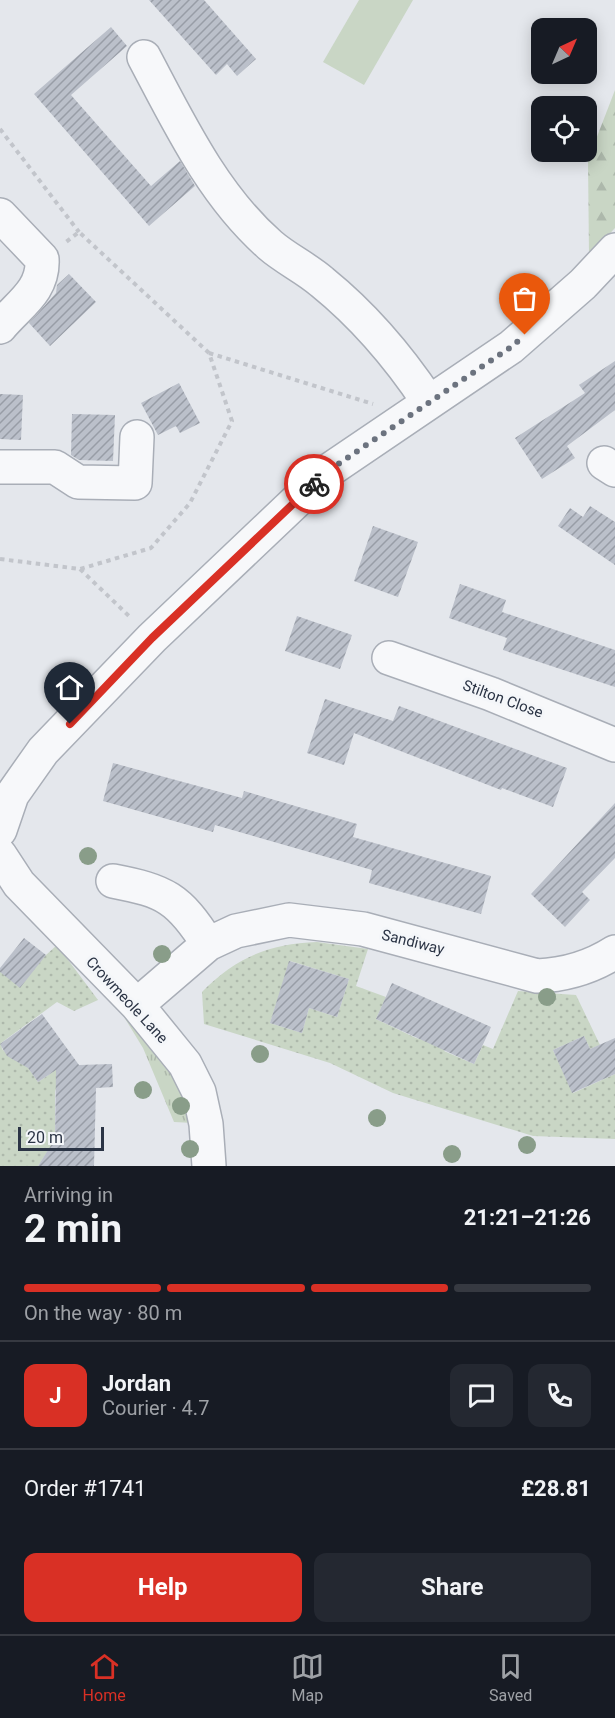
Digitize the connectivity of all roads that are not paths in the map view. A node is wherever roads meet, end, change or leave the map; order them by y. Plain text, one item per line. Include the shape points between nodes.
1 (144, 57) dead end
2 (0, 215) edge
3 (615, 250) edge
4 (0, 327) edge
5 (418, 408) junction
6 (137, 437) dead end
7 (0, 467) edge
8 (389, 658) dead end
9 (615, 745) edge
10 (0, 830) edge
11 (0, 855) edge
12 (113, 881) dead end
13 (208, 944) junction
14 (615, 952) edge
15 (137, 1005) junction
16 (209, 1166) edge

1 - 5 street via 186,136 227,200 270,246 321,281 360,316 403,363
2 - 4 street via 42,259 43,272 38,286
3 - 5 street via 583,284 511,347
5 - 10 street via 328,471 152,638 43,751 12,795
6 - 7 street via 135,483 78,482 55,467
8 - 9 street, Stilton Close via 491,694
11 - 15 street, Crowmeole Lane via 19,884
12 - 13 street via 166,895 194,922
13 - 14 street, Sandiway via 236,931 289,920 363,929 537,976 582,969
13 - 15 street, Sandiway
15 - 16 street, Crowmeole Lane via 185,1064 199,1092

